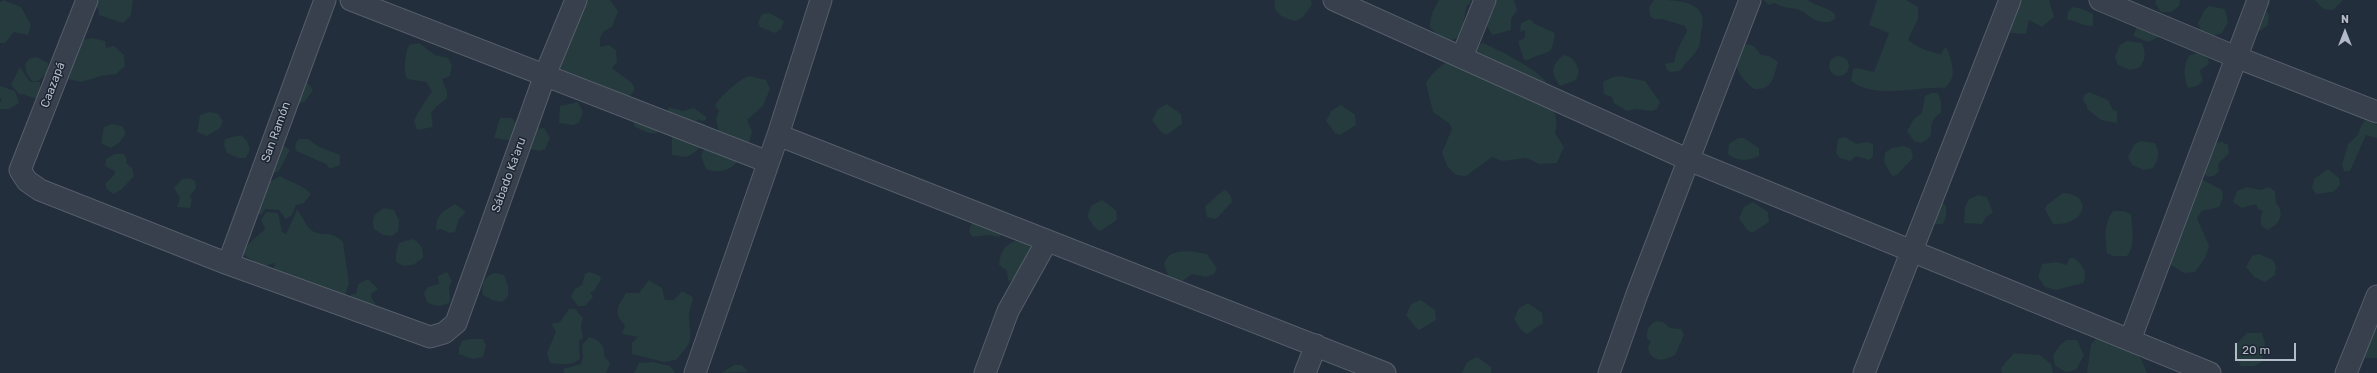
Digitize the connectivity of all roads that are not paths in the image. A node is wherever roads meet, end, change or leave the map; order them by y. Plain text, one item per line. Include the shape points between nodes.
1 (86, 0) edge
2 (325, 0) edge
3 (351, 0) edge
4 (576, 0) edge
5 (821, 0) edge
6 (1334, 0) edge
7 (1485, 0) edge
8 (1750, 0) edge
9 (2010, 0) edge
10 (2100, 0) edge
11 (2258, 0) edge
12 (1462, 56) junction
13 (2236, 57) junction
14 (545, 75) junction
15 (2377, 112) edge
16 (778, 135) junction
17 (1689, 160) junction
18 (768, 162) junction
19 (1046, 241) junction
20 (1913, 252) junction
21 (228, 264) junction
22 (2377, 296) edge
23 (2130, 340) junction
24 (1316, 345) junction
25 (695, 373) edge
26 (985, 373) edge
27 (1305, 373) edge
28 (1385, 373) edge
29 (1609, 373) edge
30 (1864, 373) edge
31 (2210, 373) edge
32 (2346, 373) edge

1 - 21 street, Caazapá via 20,170 27,181 40,190
2 - 21 street, San Ramón
3 - 14 street
4 - 14 street, Sábado Ka'aru
5 - 16 street
6 - 12 street
7 - 12 street
8 - 17 street
9 - 20 street
10 - 13 street
11 - 13 street
12 - 17 street
13 - 15 street
13 - 23 street
14 - 18 street
14 - 21 street, Sábado Ka'aru via 456,323 444,332 430,337
16 - 18 street
16 - 19 street
17 - 20 street
17 - 29 street
18 - 25 street
19 - 24 street
19 - 26 street via 1008,311
20 - 23 street
20 - 30 street
22 - 32 street
23 - 31 street
24 - 27 street
24 - 28 street

